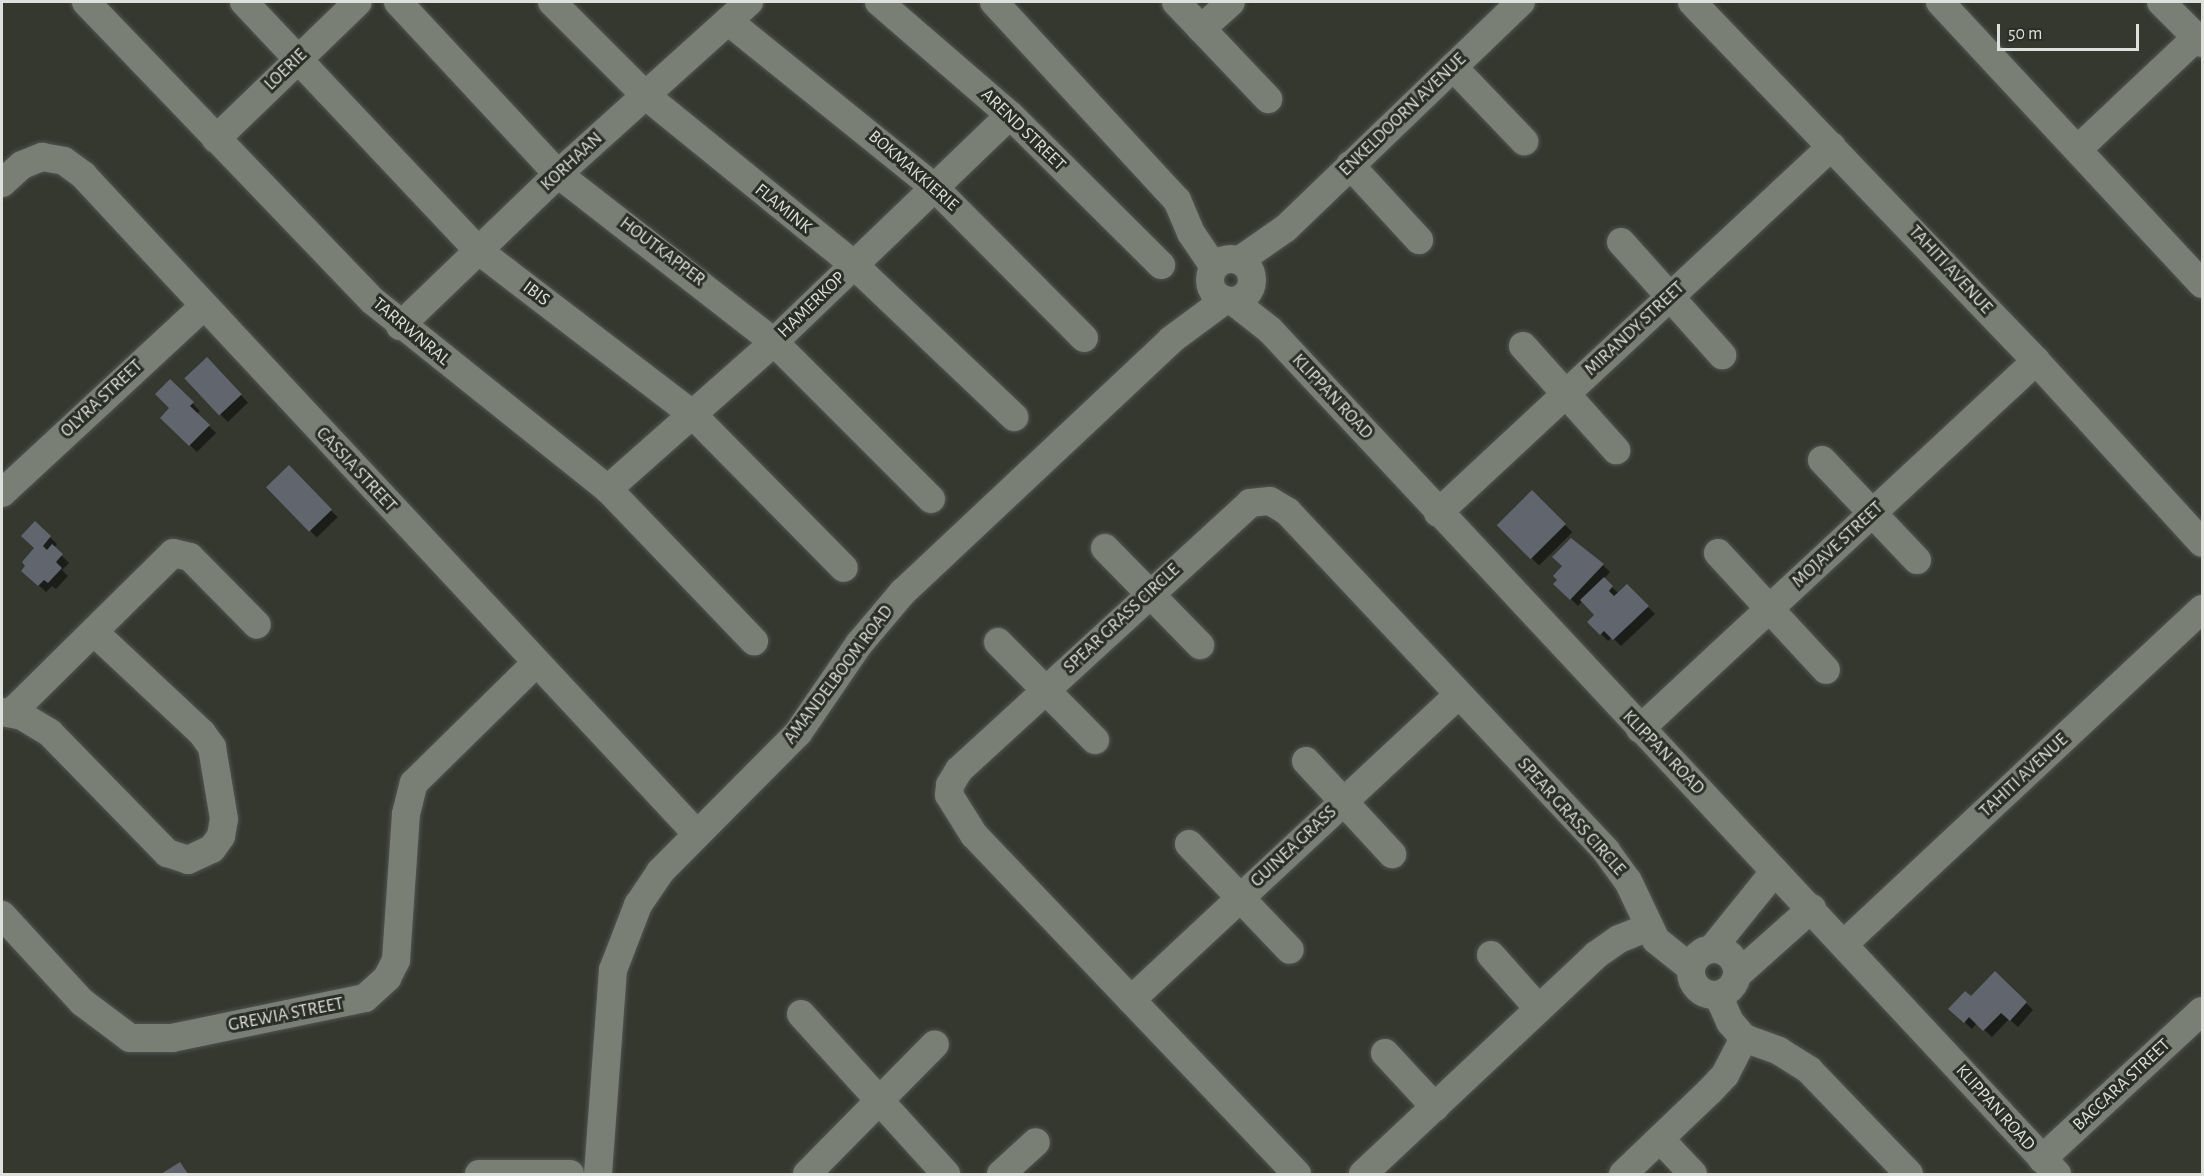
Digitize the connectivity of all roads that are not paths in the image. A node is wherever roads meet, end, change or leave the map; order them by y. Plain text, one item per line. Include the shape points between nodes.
1 (86, 2) edge
2 (244, 2) edge
3 (358, 2) edge
4 (398, 2) edge
5 (552, 2) edge
6 (748, 2) edge
7 (879, 2) edge
8 (994, 2) edge
9 (1176, 2) edge
10 (1231, 2) edge
11 (1521, 2) edge
12 (1692, 2) edge
13 (1940, 2) edge
14 (2161, 2) edge
15 (728, 21) junction
16 (1201, 29) junction
17 (2200, 40) edge
18 (298, 58) junction
19 (1453, 67) junction
20 (645, 95) junction
21 (1268, 99) dead end
22 (1010, 115) junction
23 (216, 139) junction
24 (1524, 141) dead end
25 (1832, 146) junction
26 (2078, 149) junction
27 (1350, 165) junction
28 (558, 174) junction
29 (2, 183) edge
30 (936, 189) junction
31 (1419, 240) dead end
32 (1621, 242) dead end
33 (479, 251) junction
34 (854, 265) junction
35 (1161, 265) dead end
36 (1232, 279) junction
37 (2202, 284) edge
38 (1671, 296) junction
39 (203, 307) junction
40 (400, 326) junction
41 (1084, 338) dead end
42 (774, 342) junction
43 (1523, 346) dead end
44 (1722, 355) dead end
45 (2036, 362) junction
46 (1566, 394) junction
47 (692, 414) junction
48 (1014, 417) dead end
49 (1616, 450) dead end
50 (1822, 459) dead end
51 (608, 489) junction
52 (2, 493) edge
53 (931, 499) dead end
54 (1873, 512) junction
55 (1438, 513) junction
56 (2202, 543) edge
57 (1105, 548) dead end
58 (1718, 553) dead end
59 (1917, 560) dead end
60 (844, 568) dead end
61 (1150, 594) junction
62 (1769, 609) junction
63 (2202, 609) edge
64 (257, 625) dead end
65 (95, 633) junction
66 (754, 641) dead end
67 (998, 642) dead end
68 (1200, 645) dead end
69 (536, 663) junction
70 (1826, 670) dead end
71 (1045, 690) junction
72 (1458, 695) junction
73 (7, 712) edge
74 (1640, 729) junction
75 (1095, 740) dead end
76 (1306, 761) dead end
77 (1343, 802) junction
78 (696, 833) junction
79 (1189, 844) dead end
80 (1392, 854) dead end
81 (1776, 871) junction
82 (1240, 897) junction
83 (1812, 908) junction
84 (2, 915) edge
85 (1648, 927) junction
86 (1845, 943) junction
87 (1712, 949) junction
88 (1290, 950) dead end
89 (1491, 955) dead end
90 (1691, 968) junction
91 (1738, 974) junction
92 (1718, 995) junction
93 (1131, 1000) junction
94 (1539, 1009) junction
95 (2202, 1011) edge
96 (801, 1014) dead end
97 (1744, 1038) junction
98 (935, 1044) dead end
99 (1384, 1053) dead end
100 (878, 1101) junction
101 (1435, 1107) junction
102 (1660, 1139) junction
103 (1036, 1142) dead end
104 (2050, 1167) edge
105 (479, 1174) edge
106 (570, 1174) edge
107 (598, 1174) edge
108 (807, 1174) edge
109 (946, 1174) edge
110 (1001, 1174) edge
111 (1297, 1174) edge
112 (1363, 1174) edge
113 (1623, 1174) edge
114 (1693, 1174) edge
115 (1910, 1174) edge

1 - 23 street, TARRWNRAL
2 - 18 street, IBIS
3 - 18 street, LOERIE
4 - 28 street, HOUTKAPPER
5 - 20 street, FLAMINK
6 - 15 street, KORHAAN
7 - 22 street, AREND STREET
8 - 36 street, KLIPPAN ROAD via 1181,206 1191,233
9 - 16 street
10 - 16 street
11 - 19 street, ENKELDOORN AVENUE
12 - 25 street, TAHITI AVENUE
13 - 26 street
14 - 17 street
15 - 20 street, KORHAAN
15 - 30 street, BOKMAKKIERIE
16 - 21 street
17 - 26 street
18 - 23 street, LOERIE
18 - 33 street, IBIS
19 - 24 street
19 - 27 street, ENKELDOORN AVENUE
20 - 28 street, KORHAAN
20 - 34 street, FLAMINK
22 - 30 street, HAMERKOP
22 - 35 street, AREND STREET
23 - 40 street, TARRWNRAL
25 - 38 street, MIRANDY STREET
25 - 45 street, TAHITI AVENUE
26 - 37 street
27 - 31 street
27 - 36 street, ENKELDOORN AVENUE
28 - 33 street, KORHAAN
28 - 42 street, HOUTKAPPER
29 - 39 street, CASSIA STREET via 31,159 54,157 73,166
30 - 34 street, HAMERKOP
30 - 41 street, BOKMAKKIERIE
32 - 38 street
33 - 40 street, KORHAAN
33 - 47 street, IBIS
34 - 42 street, HAMERKOP
34 - 48 street, FLAMINK
36 - 55 street, KLIPPAN ROAD via 1270,330
36 - 78 street, AMANDELBOOM ROAD via 896,599 859,644 798,733
38 - 44 street
38 - 46 street, MIRANDY STREET
39 - 52 street, OLYRA STREET
39 - 69 street, CASSIA STREET
40 - 51 street, TARRWNRAL
42 - 47 street, HAMERKOP
42 - 53 street, HOUTKAPPER
43 - 46 street
45 - 54 street, MOJAVE STREET
45 - 56 street, TAHITI AVENUE
46 - 49 street
46 - 55 street, MIRANDY STREET
47 - 51 street, HAMERKOP
47 - 60 street, IBIS
50 - 54 street
51 - 66 street, TARRWNRAL
54 - 59 street
54 - 62 street, MOJAVE STREET
55 - 74 street, KLIPPAN ROAD
57 - 61 street
58 - 62 street
61 - 68 street
61 - 71 street, SPEAR GRASS CIRCLE
61 - 72 street, SPEAR GRASS CIRCLE via 1237,512 1260,500 1270,501 1288,512
62 - 70 street
62 - 74 street, MOJAVE STREET
63 - 86 street, TAHITI AVENUE
64 - 65 street via 190,558 173,553
65 - 73 street
65 - 73 street via 202,733 212,747 224,819 221,836 212,849 188,860 167,853 50,734
67 - 71 street
69 - 78 street, CASSIA STREET
69 - 84 street, GREWIA STREET via 434,760 411,789 405,814 396,960 387,978 364,998 171,1038 130,1038 82,1002
71 - 75 street
71 - 93 street, SPEAR GRASS CIRCLE via 959,770 950,785 950,795 974,835
72 - 77 street, GUINEA GRASS
72 - 85 street, SPEAR GRASS CIRCLE via 1606,851 1628,881
74 - 81 street, KLIPPAN ROAD
76 - 77 street
77 - 80 street
77 - 82 street, GUINEA GRASS
78 - 107 street, AMANDELBOOM ROAD via 660,872 638,905 613,970
79 - 82 street
81 - 83 street, KLIPPAN ROAD
81 - 87 street
82 - 88 street
82 - 93 street, GUINEA GRASS
83 - 86 street, KLIPPAN ROAD
83 - 91 street
85 - 90 street, SPEAR GRASS CIRCLE via 1665,950
85 - 94 street via 1608,945
86 - 104 street, KLIPPAN ROAD
87 - 90 street via 1699,955
87 - 91 street via 1728,953
89 - 94 street
90 - 92 street via 1698,989
91 - 92 street via 1732,988
92 - 97 street via 1730,1022
93 - 111 street, SPEAR GRASS CIRCLE
94 - 101 street
95 - 104 street, BACCARA STREET
96 - 100 street
97 - 102 street via 1725,1075
97 - 115 street via 1779,1051 1809,1070
98 - 100 street
99 - 101 street
100 - 108 street
100 - 109 street
101 - 112 street
102 - 113 street
102 - 114 street
103 - 110 street
105 - 106 street

